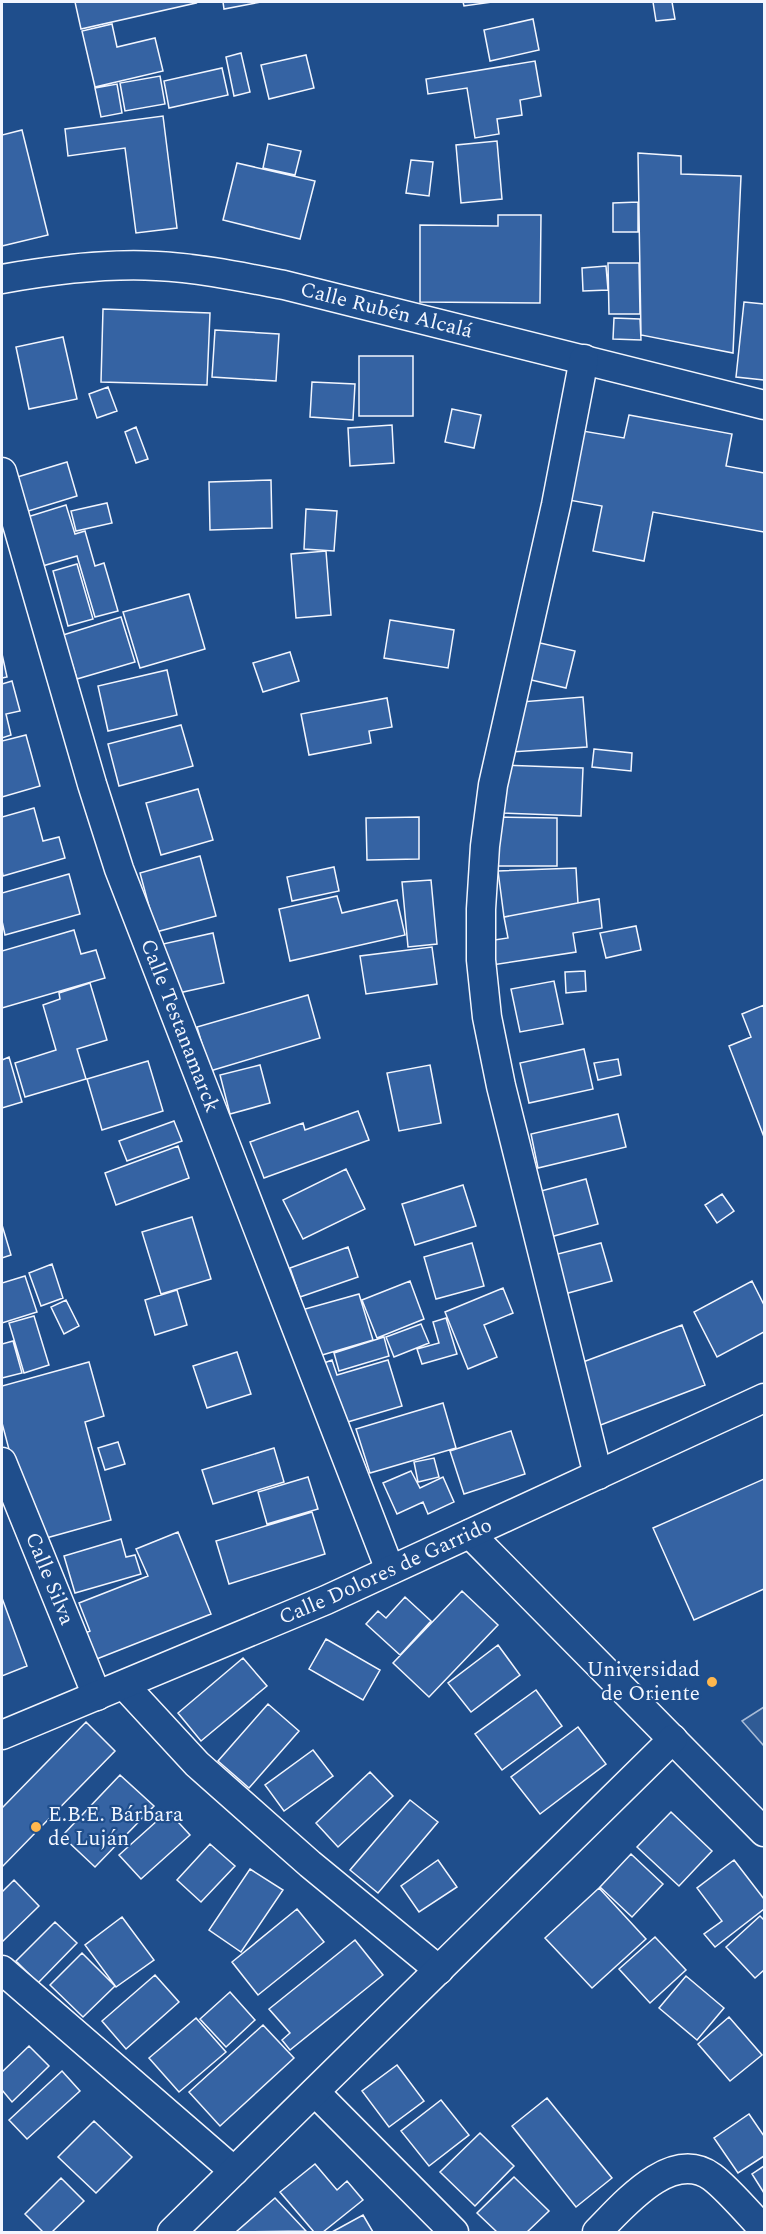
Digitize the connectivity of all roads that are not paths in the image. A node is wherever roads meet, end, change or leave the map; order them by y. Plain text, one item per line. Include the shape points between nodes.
1 (2, 279) edge
2 (584, 359) junction
3 (765, 405) edge
4 (2, 472) edge
5 (765, 1398) edge
6 (2, 1462) edge
7 (598, 1475) junction
8 (470, 1534) junction
9 (390, 1570) junction
10 (124, 1685) junction
11 (97, 1696) junction
12 (2, 1735) edge
13 (673, 1739) junction
14 (765, 1832) edge
15 (2, 1970) edge
16 (439, 1970) junction
17 (315, 2092) junction
18 (234, 2171) junction
19 (765, 2230) edge
20 (172, 2232) edge
21 (454, 2232) edge
22 (597, 2232) edge

1 - 2 street, Calle Rubén Alcalá via 95,266 156,266 212,272 284,285
2 - 3 street, Calle Rubén Alcalá
2 - 7 street via 494,785 485,846 481,960 499,1075
4 - 9 street, Calle Testanamarck via 119,869
5 - 7 street, Calle Dolores de Garrido
6 - 11 street, Calle Silva
7 - 8 street, Calle Dolores de Garrido
8 - 9 street, Calle Dolores de Garrido
8 - 13 street
9 - 10 street, Calle Dolores de Garrido
10 - 11 street, Calle Dolores de Garrido
10 - 16 street via 197,1764
11 - 12 street, Calle Dolores de Garrido
13 - 14 street
13 - 16 street
15 - 18 street
16 - 17 street
17 - 18 street
17 - 21 street
18 - 20 street
19 - 22 street via 712,2176 696,2169 678,2170 645,2184

